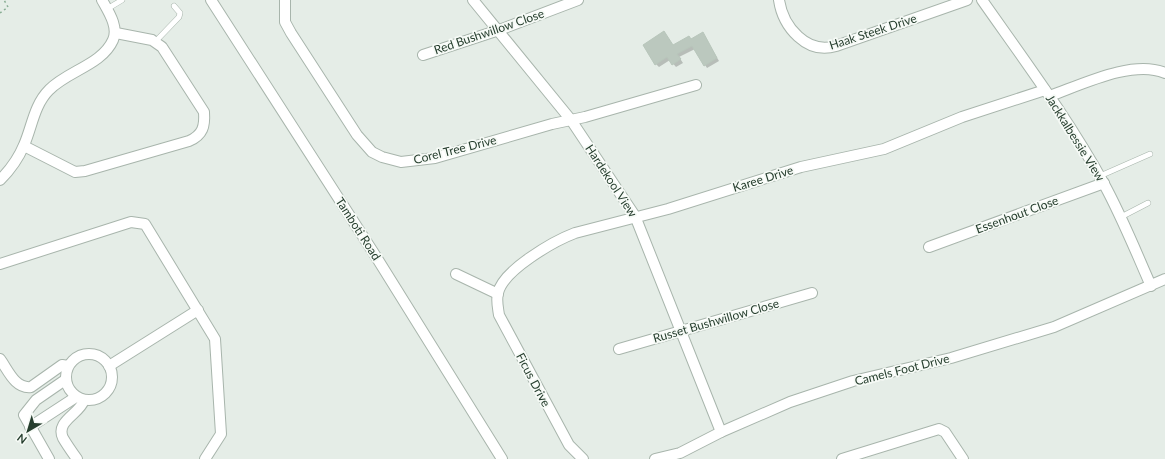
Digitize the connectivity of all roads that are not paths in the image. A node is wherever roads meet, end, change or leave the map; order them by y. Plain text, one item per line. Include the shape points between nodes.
1 (102, 0) edge
2 (122, 0) edge
3 (211, 0) edge
4 (285, 0) edge
5 (473, 0) edge
6 (578, 0) edge
7 (779, 0) edge
8 (967, 0) edge
9 (982, 0) edge
10 (174, 6) dead end
11 (107, 9) junction
12 (499, 30) junction
13 (116, 33) junction
14 (155, 42) junction
15 (423, 55) dead end
16 (1165, 73) edge
17 (696, 85) dead end
18 (1048, 93) junction
19 (571, 120) junction
20 (24, 146) junction
21 (1150, 154) dead end
22 (0, 180) edge
23 (1102, 180) junction
24 (1148, 203) dead end
25 (635, 216) junction
26 (1121, 217) junction
27 (930, 247) dead end
28 (0, 264) edge
29 (456, 274) dead end
30 (1165, 279) edge
31 (1151, 286) junction
32 (812, 293) dead end
33 (498, 294) junction
34 (198, 310) junction
35 (681, 332) junction
36 (619, 349) dead end
37 (0, 359) edge
38 (68, 366) junction
39 (110, 366) junction
40 (65, 380) junction
41 (80, 398) junction
42 (30, 427) junction
43 (721, 432) junction
44 (49, 459) edge
45 (77, 459) edge
46 (206, 459) edge
47 (502, 459) edge
48 (583, 459) edge
49 (655, 459) edge
50 (842, 459) edge
51 (963, 459) edge

1 - 11 street
2 - 11 lane
3 - 47 street, Tamboti Road
4 - 19 street, Corel Tree Drive via 285,22 291,33 357,135 372,152 382,157 401,162 435,158 541,126
5 - 12 street, Hardekool View
6 - 12 street, Red Bushwillow Close
7 - 8 street, Haak Steek Drive via 782,13 793,32 811,45 824,48
9 - 18 street, Jackkalbessie View
10 - 14 lane via 180,13 179,17
11 - 13 street
12 - 15 street, Red Bushwillow Close
12 - 19 street, Hardekool View
13 - 14 street
13 - 20 street via 99,56 62,79 44,96
14 - 20 street via 169,57 204,112 204,127 199,136 103,167 75,172
16 - 18 street, Karee Drive via 1132,69
17 - 19 street, Corel Tree Drive
18 - 23 street, Jackkalbessie View
18 - 25 street, Karee Drive via 962,117 884,149 801,167 668,209
19 - 25 street, Hardekool View
20 - 22 street
21 - 23 lane
23 - 26 street, Jackkalbessie View
23 - 27 street, Essenhout Close
24 - 26 lane
25 - 33 street, Karee Drive via 561,239 513,272 505,279
25 - 35 street, Hardekool View
26 - 31 street, Jackkalbessie View
28 - 34 street via 130,222 138,222 145,224 149,229
29 - 33 street
30 - 31 street, Camels Foot Drive
31 - 43 street, Camels Foot Drive via 1054,327 951,358 853,381 790,402
32 - 35 street, Russet Bushwillow Close
33 - 48 street, Ficus Drive via 499,315 568,445
34 - 39 street
34 - 46 street via 215,339 221,432 219,440
35 - 36 street, Russet Bushwillow Close
35 - 43 street, Hardekool View
37 - 38 street via 15,382 27,388 62,365
38 - 39 street via 73,360 85,354 99,356
38 - 40 street
39 - 41 street via 112,374 109,389 97,399
40 - 41 street via 67,386
40 - 42 street via 36,400 24,412
41 - 42 street
41 - 45 street via 82,407 66,420 62,430 63,437
42 - 44 street
43 - 49 street, Camels Foot Drive via 680,453
50 - 51 street via 939,429 945,432

